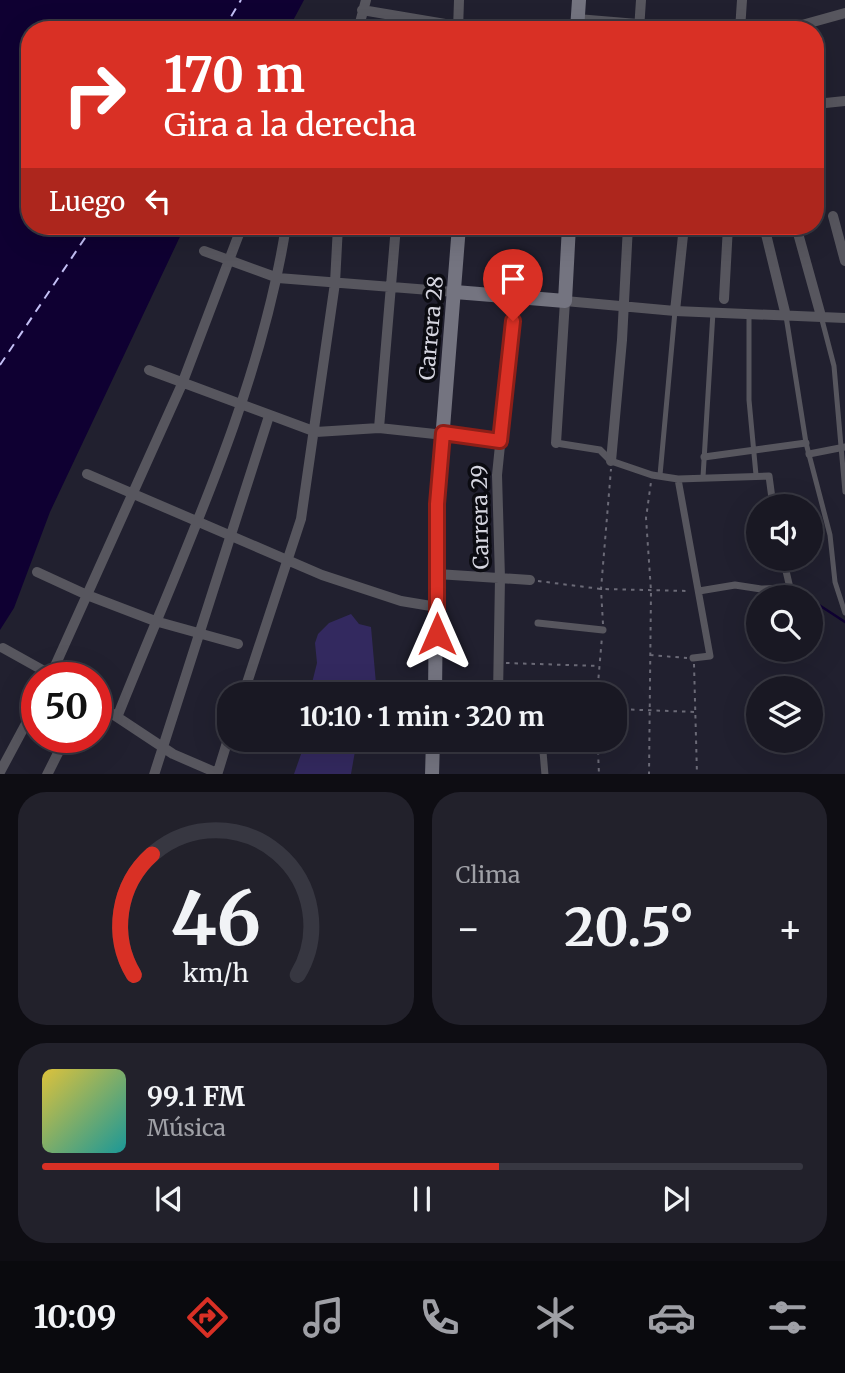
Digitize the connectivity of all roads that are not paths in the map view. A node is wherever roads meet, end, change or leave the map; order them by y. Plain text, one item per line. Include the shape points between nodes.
1 (459, 0) edge
2 (579, 0) edge
3 (641, 0) edge
4 (742, 0) edge
5 (364, 5) edge
6 (845, 13) edge
7 (429, 21) edge
8 (458, 21) edge
9 (577, 21) edge
10 (639, 21) edge
11 (741, 21) edge
12 (816, 21) edge
13 (845, 101) edge
14 (824, 103) edge
15 (833, 216) dead end
16 (239, 235) edge
17 (285, 235) edge
18 (338, 235) edge
19 (395, 235) edge
20 (458, 235) edge
21 (569, 235) edge
22 (628, 235) edge
23 (683, 235) edge
24 (728, 235) edge
25 (766, 235) edge
26 (798, 235) edge
27 (204, 251) dead end
28 (229, 260) junction
29 (845, 261) edge
30 (278, 278) junction
31 (335, 283) junction
32 (391, 287) junction
33 (455, 292) junction
34 (515, 297) junction
35 (724, 299) dead end
36 (565, 301) junction
37 (625, 306) junction
38 (674, 311) junction
39 (713, 312) junction
40 (749, 314) junction
41 (786, 316) junction
42 (821, 316) junction
43 (845, 318) edge
44 (149, 370) dead end
45 (182, 384) junction
46 (240, 406) junction
47 (269, 416) junction
48 (379, 428) junction
49 (316, 432) junction
50 (443, 433) junction
51 (500, 441) junction
52 (556, 443) joint
53 (806, 443) junction
54 (843, 448) edge
55 (754, 452) junction
56 (808, 454) junction
57 (704, 457) junction
58 (611, 461) junction
59 (87, 474) dead end
60 (656, 475) junction
61 (756, 475) junction
62 (703, 477) junction
63 (678, 479) junction
64 (845, 492) edge
65 (771, 494) edge
66 (132, 496) junction
67 (195, 522) junction
68 (231, 537) junction
69 (288, 559) junction
70 (786, 571) edge
71 (37, 572) dead end
72 (437, 574) junction
73 (500, 578) junction
74 (530, 580) road end
75 (699, 591) junction
76 (87, 596) junction
77 (437, 607) junction
78 (845, 613) edge
79 (155, 621) junction
80 (538, 623) dead end
81 (603, 630) road end
82 (201, 632) junction
83 (238, 645) dead end
84 (3, 648) dead end
85 (693, 658) road end
86 (28, 662) edge
87 (58, 662) edge
88 (247, 682) edge
89 (435, 682) edge
90 (498, 682) edge
91 (112, 712) edge
92 (118, 715) junction
93 (21, 733) edge
94 (164, 746) junction
95 (224, 752) edge
96 (433, 752) edge
97 (543, 752) edge
98 (58, 753) edge
99 (0, 772) edge
100 (48, 774) edge
101 (154, 774) edge
102 (217, 774) edge
103 (432, 774) edge
104 (545, 774) edge

1 - 8 street
2 - 9 main road
3 - 10 street
4 - 11 street
5 - 7 street
6 - 12 street
13 - 14 street
15 - 29 street
16 - 28 street
17 - 30 street
18 - 31 street
19 - 32 street
20 - 33 main road, Carrera 28
21 - 36 main road
22 - 37 street
23 - 38 street
24 - 35 street
25 - 41 street
26 - 42 street
27 - 28 street
28 - 30 street
28 - 45 street
30 - 31 street
30 - 46 street
31 - 32 street
31 - 49 street
32 - 33 street
32 - 48 street
33 - 34 main road
33 - 50 main road, Carrera 28
34 - 36 main road
34 - 51 street, Carrera 29
36 - 37 street
36 - 52 street
37 - 38 street
37 - 58 street
38 - 39 street
38 - 60 lane
39 - 40 street
39 - 57 lane
40 - 41 street
40 - 55 lane
41 - 42 street
41 - 53 lane
42 - 43 street
42 - 54 lane via 834,366
44 - 45 street
45 - 46 street
45 - 66 street
46 - 47 street
46 - 67 street
47 - 49 street
47 - 68 street
48 - 49 street
48 - 50 street
49 - 69 street via 301,519
50 - 51 street
50 - 72 main road, Carrera 28
51 - 73 street, Carrera 29 via 496,498
52 - 58 street via 600,450
53 - 55 street
53 - 56 lane
54 - 56 street
54 - 64 lane
55 - 57 street
55 - 61 lane
56 - 78 lane
57 - 62 lane
58 - 60 street
59 - 66 street
60 - 63 street
61 - 62 street
61 - 65 street via 769,476
62 - 63 street
63 - 75 street
66 - 67 street
66 - 76 street
67 - 68 street
67 - 79 street
68 - 69 street
68 - 82 street
69 - 77 street via 401,601
69 - 88 street
70 - 75 street via 790,588 735,585
71 - 76 street
72 - 73 street
72 - 77 main road, Carrera 28
73 - 74 street
73 - 90 street, Carrera 29
75 - 85 street via 710,656
76 - 79 street
76 - 87 street
77 - 89 main road, Carrera 28
79 - 82 street
79 - 92 street
80 - 81 street
82 - 83 street
82 - 94 street
84 - 86 street
91 - 92 street
92 - 94 street
93 - 99 street
94 - 101 street
94 - 102 street
95 - 102 street
96 - 103 main road
97 - 104 street
98 - 100 street

